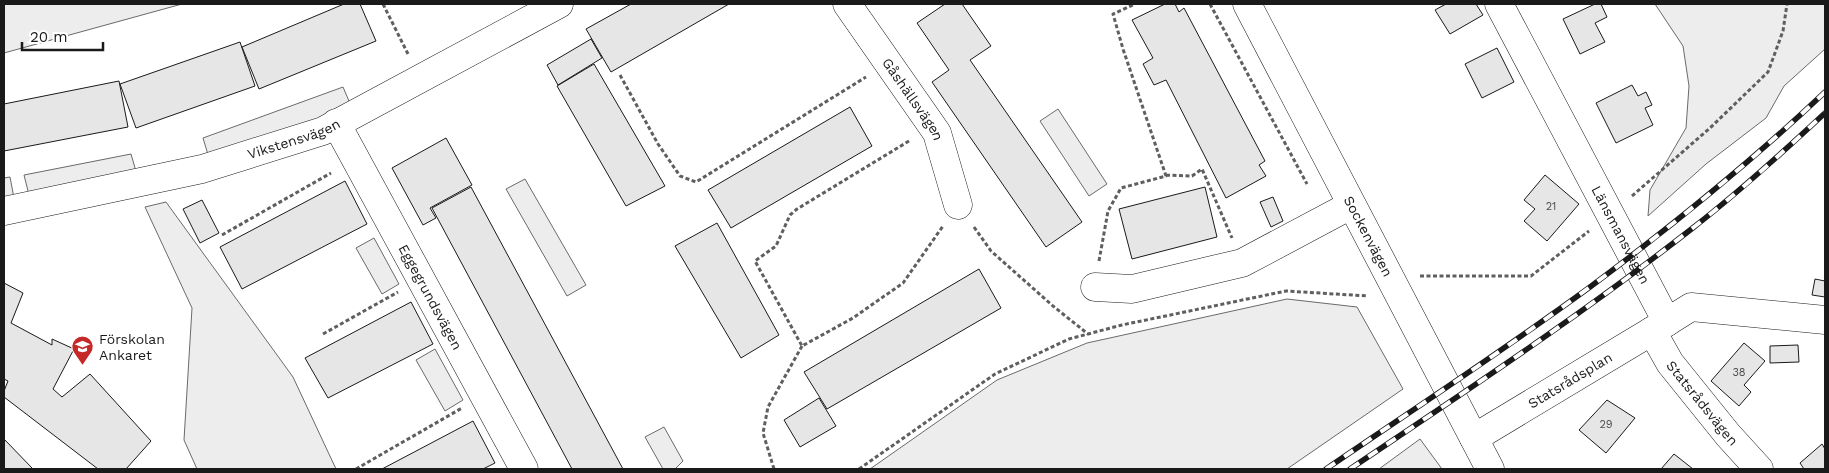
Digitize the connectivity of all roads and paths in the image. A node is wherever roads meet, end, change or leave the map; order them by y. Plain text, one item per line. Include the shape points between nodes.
1 (383, 4) edge
2 (559, 4) edge
3 (847, 4) edge
4 (1135, 4) edge
5 (1247, 4) edge
6 (1499, 4) edge
7 (888, 63) junction
8 (620, 75) dead end
9 (421, 78) junction
10 (336, 124) junction
11 (932, 127) junction
12 (356, 159) junction
13 (1166, 175) junction
14 (958, 205) junction
15 (1351, 205) junction
16 (4, 211) edge
17 (222, 235) dead end
18 (1242, 262) junction
19 (420, 279) junction
20 (1095, 287) joint
21 (1286, 291) dead end
22 (1825, 320) edge
23 (1659, 327) junction
24 (323, 334) dead end
25 (1088, 334) junction
26 (802, 346) junction
27 (484, 396) junction
28 (1474, 438) junction
29 (356, 469) edge
30 (524, 469) edge
31 (774, 469) edge
32 (859, 469) edge
33 (1490, 469) edge
34 (1759, 469) edge

1 - 9 path
2 - 9 street, Vikstensvägen
3 - 7 street, Gåshällsvägen
4 - 13 path via 1113,14
5 - 15 street, Sockenvägen
6 - 23 street, Länsmansvägen
7 - 8 path via 696,182 680,176 658,144
7 - 11 street, Gåshällsvägen
9 - 10 street, Vikstensvägen
10 - 12 street, Eggegrundsvägen
10 - 16 street, Vikstensvägen via 202,169
11 - 14 street, Gåshällsvägen via 937,133
11 - 26 path via 790,215 776,246 755,261
12 - 17 path
12 - 19 street, Eggegrundsvägen
13 - 18 path via 1192,176 1202,169
13 - 20 path via 1121,188 1108,212
14 - 25 path via 991,251
14 - 26 path via 903,283 853,318
15 - 18 street
15 - 28 street, Sockenvägen
18 - 20 street via 1132,289
19 - 24 path
19 - 27 street, Eggegrundsvägen
21 - 25 path
22 - 23 street via 1691,307
23 - 28 street, Statsrådsplan
23 - 34 street, Statsrådsvägen via 1670,363
25 - 32 path via 1069,339 994,374
26 - 31 path via 768,407 763,433
27 - 29 path
27 - 30 street, Eggegrundsvägen
28 - 33 street, Sockenvägen

